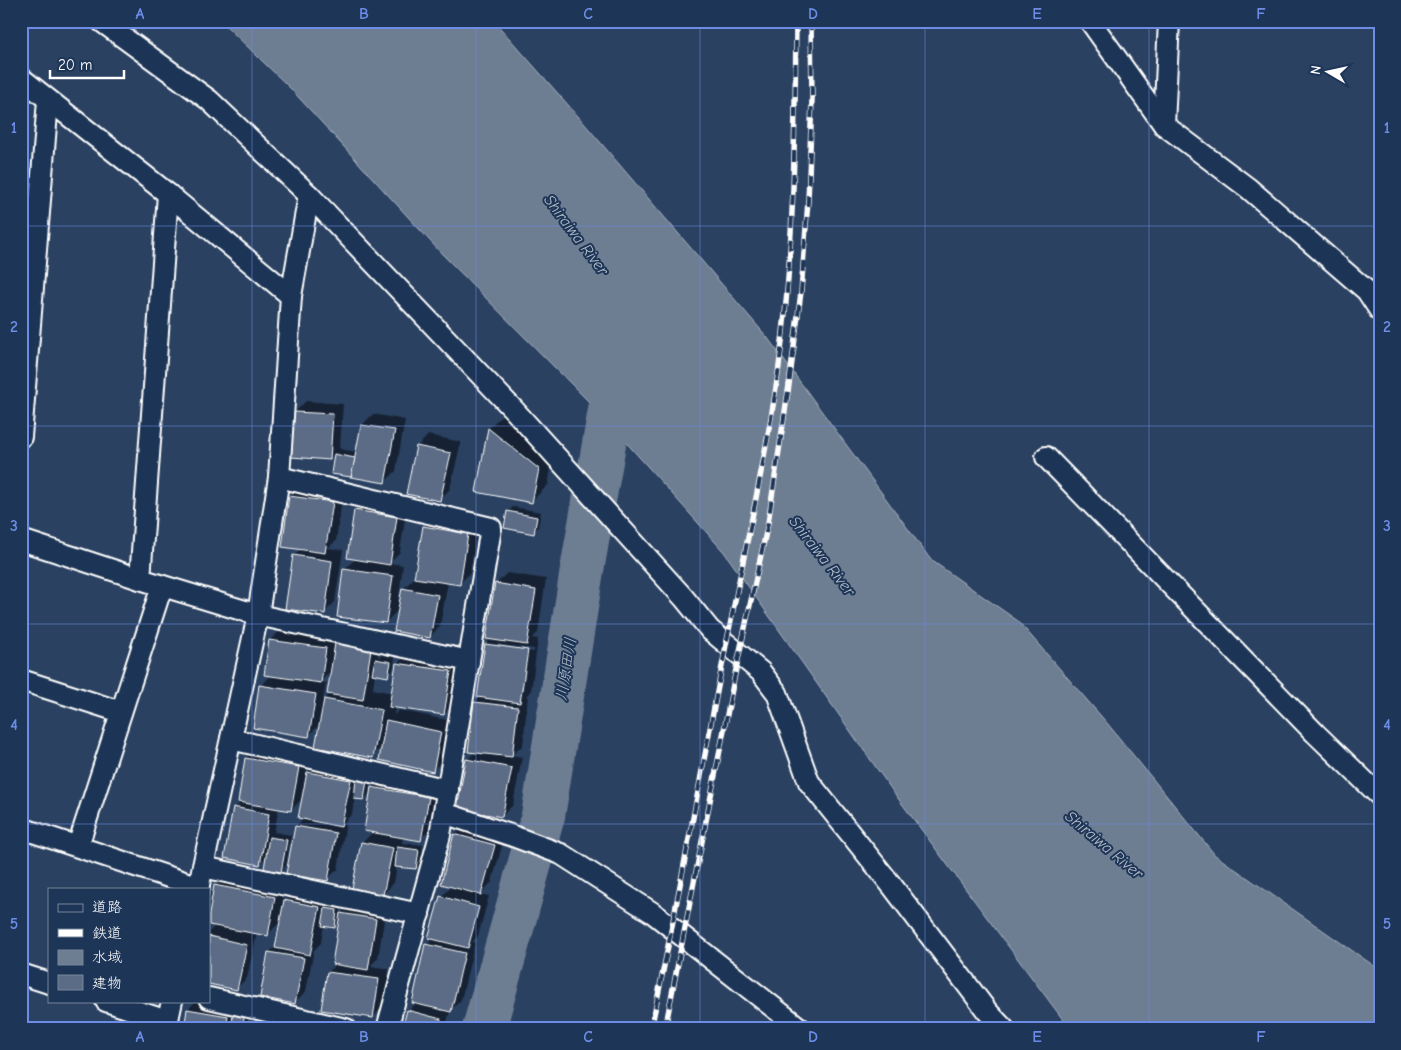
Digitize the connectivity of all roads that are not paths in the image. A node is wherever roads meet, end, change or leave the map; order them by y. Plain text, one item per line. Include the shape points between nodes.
1 (101, 21) edge
2 (1090, 21) edge
3 (1169, 21) edge
4 (21, 78) edge
5 (48, 100) junction
6 (1164, 125) junction
7 (168, 194) junction
8 (309, 195) junction
9 (290, 296) junction
10 (1380, 311) edge
11 (21, 438) edge
12 (1046, 457) dead end
13 (279, 477) junction
14 (21, 540) edge
15 (140, 579) junction
16 (162, 586) junction
17 (258, 615) junction
18 (469, 661) junction
19 (21, 680) edge
20 (121, 712) junction
21 (231, 739) junction
22 (448, 790) junction
23 (1380, 796) edge
24 (444, 813) junction
25 (21, 828) edge
26 (78, 846) junction
27 (203, 867) junction
28 (198, 888) edge
29 (419, 914) junction
30 (21, 974) edge
31 (48, 983) edge
32 (210, 998) edge
33 (108, 1002) edge
34 (172, 1002) edge
35 (166, 1025) edge
36 (346, 1029) edge
37 (387, 1029) edge
38 (801, 1029) edge
39 (1004, 1029) edge

1 - 8 street via 209,100
2 - 6 street
3 - 6 street
4 - 5 street
5 - 7 street
5 - 11 street
6 - 10 street via 1256,194 1367,291
7 - 9 street
7 - 15 street
8 - 9 street
8 - 39 street via 515,412 710,630 761,672 777,693 809,782
9 - 13 street
12 - 23 street
13 - 17 street
13 - 18 street via 490,528
14 - 15 street
15 - 16 street
16 - 17 street
16 - 20 street
17 - 18 street
17 - 21 street
18 - 22 street
19 - 20 street
20 - 26 street
21 - 22 street
21 - 27 street
22 - 24 street
24 - 29 street
24 - 38 street via 560,854 653,913
25 - 26 street
26 - 28 street
27 - 28 street
27 - 29 street
29 - 37 street
30 - 31 street
32 - 36 street
33 - 35 street
34 - 35 street

